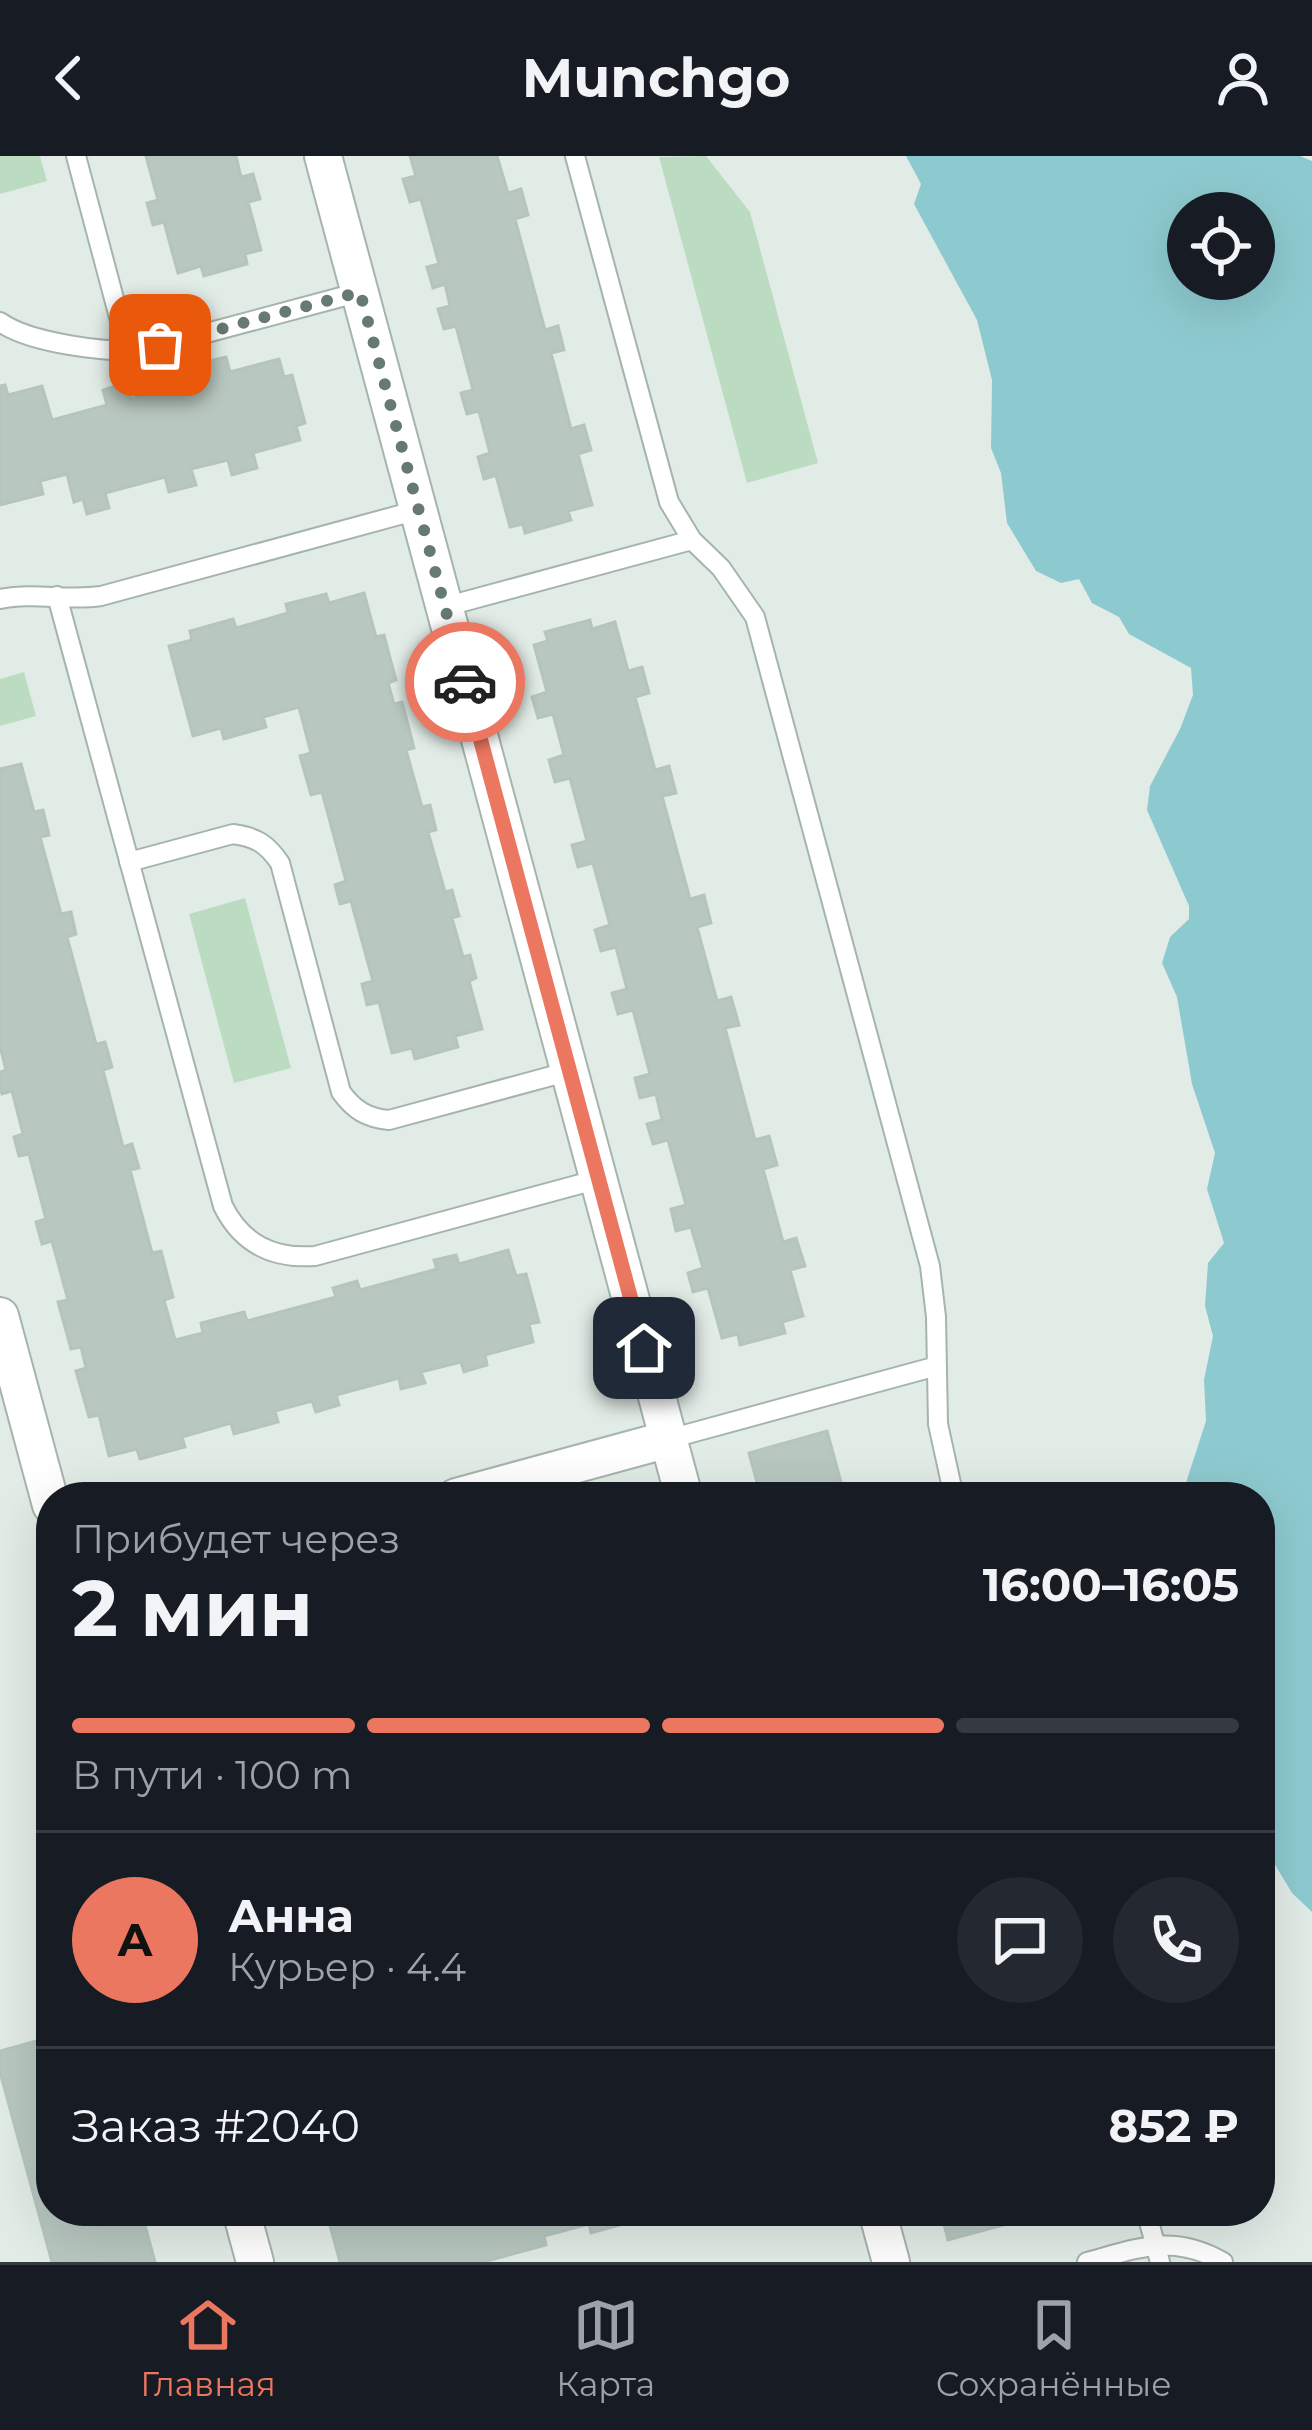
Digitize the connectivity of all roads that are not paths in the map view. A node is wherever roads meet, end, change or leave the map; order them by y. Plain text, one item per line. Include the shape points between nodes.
1 (76, 156) edge
2 (323, 156) edge
3 (574, 156) edge
4 (360, 292) junction
5 (0, 322) edge
6 (128, 351) junction
7 (418, 510) junction
8 (692, 540) junction
9 (57, 596) junction
10 (0, 599) edge
11 (445, 607) junction
12 (129, 862) junction
13 (570, 1071) junction
14 (599, 1179) junction
15 (0, 1316) edge
16 (938, 1366) junction
17 (12, 1408) edge
18 (669, 1439) junction
19 (42, 1482) edge
20 (511, 1482) edge
21 (681, 1482) edge
22 (951, 1482) edge
23 (246, 2226) edge
24 (881, 2226) edge
25 (1158, 2253) edge
26 (255, 2262) edge
27 (891, 2262) edge
28 (1088, 2262) edge
29 (1223, 2262) edge

1 - 6 lane
2 - 4 street
3 - 8 lane via 663,486
4 - 6 lane
4 - 7 street
5 - 6 lane via 22,335
7 - 9 lane via 101,596
7 - 11 street
8 - 11 lane
8 - 16 lane via 754,617 930,1267
9 - 10 lane
9 - 12 lane
11 - 13 street
12 - 13 lane via 233,834 270,848 341,1093 362,1113 388,1120
12 - 14 lane via 223,1206 254,1244 315,1256
13 - 14 street
14 - 18 street
15 - 17 street
16 - 18 lane
16 - 22 lane via 938,1424
17 - 19 street
18 - 20 street
18 - 21 street
23 - 26 street
24 - 27 street
25 - 28 lane
25 - 29 lane via 1191,2247

